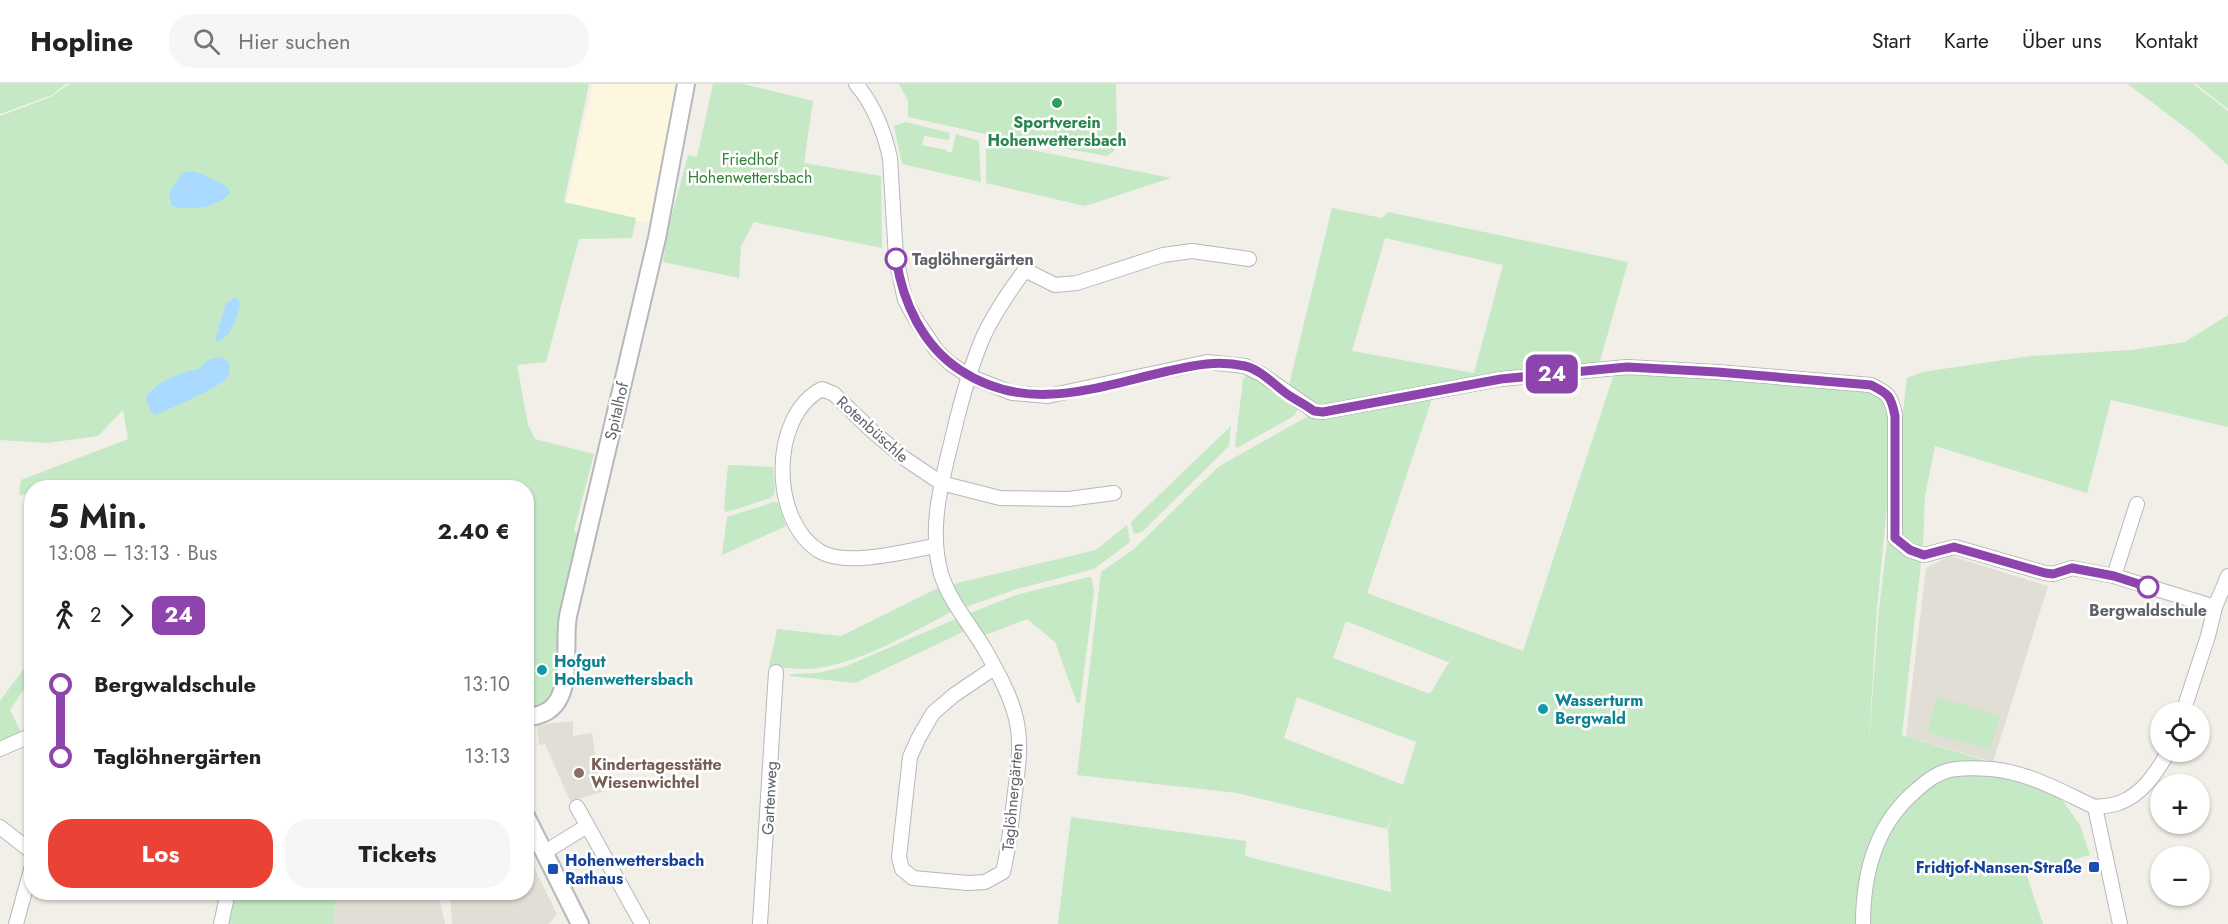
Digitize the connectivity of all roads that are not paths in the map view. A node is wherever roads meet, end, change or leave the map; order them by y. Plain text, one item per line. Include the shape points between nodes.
1 (686, 84) edge
2 (856, 84) edge
3 (1249, 259) dead end
4 (969, 376) junction
5 (941, 483) junction
6 (1114, 493) dead end
7 (2137, 504) dead end
8 (935, 546) junction
9 (2114, 576) junction
10 (2228, 576) edge
11 (2215, 607) junction
12 (994, 668) junction
13 (776, 672) dead end
14 (2186, 702) edge
15 (534, 715) edge
16 (24, 738) edge
17 (0, 749) edge
18 (2162, 762) edge
19 (577, 807) dead end
20 (2095, 807) junction
21 (587, 826) junction
22 (0, 827) edge
23 (536, 842) edge
24 (24, 846) edge
25 (24, 895) edge
26 (226, 900) edge
27 (16, 924) edge
28 (221, 924) edge
29 (580, 924) edge
30 (642, 924) edge
31 (760, 924) edge
32 (1863, 924) edge
33 (2120, 924) edge

1 - 15 street, Spitalhof via 657,238 568,616 562,695 550,710
2 - 4 street via 872,108 890,158 896,258 905,300 937,351
3 - 4 street, Taglöhnergärten via 1192,251 1163,255 1077,283 1055,285 1025,270 985,334
4 - 5 street, Taglöhnergärten
4 - 9 street via 1012,393 1048,396 1207,362 1245,366 1314,411 1501,379 1627,367 1871,385 1891,398 1895,416 1895,538 1910,550 1924,555 1954,547 2045,573 2072,568
5 - 6 street, Rotenbüschle via 1000,498 1068,499
5 - 8 street, Taglöhnergärten
5 - 8 street, Rotenbüschle via 904,458 834,394 822,389 810,395 793,418 782,470 785,496 797,528 811,544 832,556 850,558
7 - 9 street
8 - 12 street, Taglöhnergärten via 951,597
9 - 11 street
10 - 11 street
11 - 14 street
12 - 12 street, Taglöhnergärten via 1009,697 1019,746 1003,872 985,882 913,878 902,870 899,857 910,757 933,713
13 - 31 street, Gartenweg
16 - 17 street
18 - 20 street via 2142,788 2119,803
19 - 21 street
20 - 32 street via 2026,777 1993,769 1959,769 1939,774 1900,805 1880,834 1866,881
20 - 33 street
21 - 23 street
21 - 30 street
22 - 24 street
23 - 29 street
25 - 27 street
26 - 28 street

